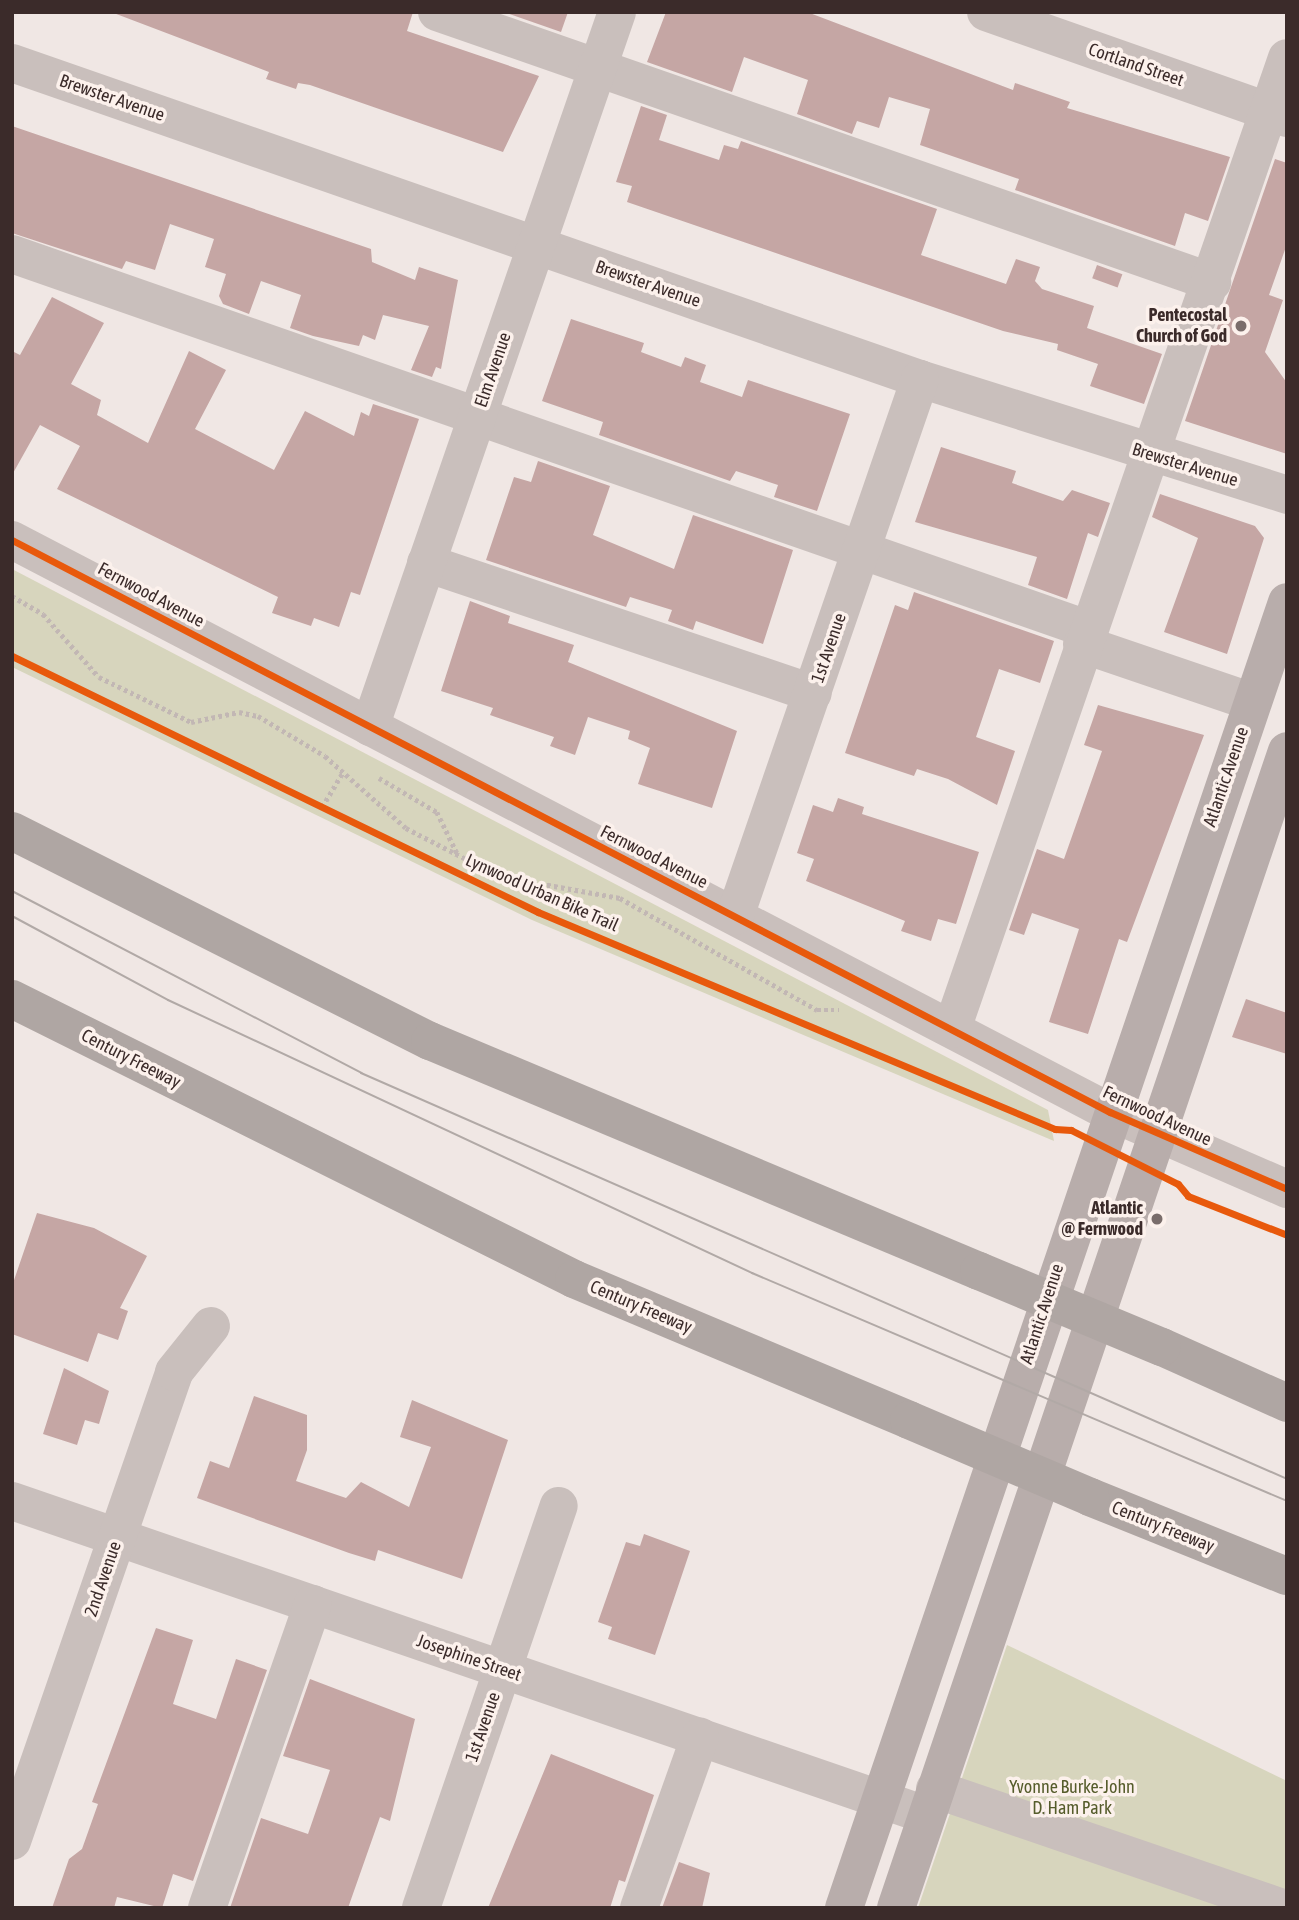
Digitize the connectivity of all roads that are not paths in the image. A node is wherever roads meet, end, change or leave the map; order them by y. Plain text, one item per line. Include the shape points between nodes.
1 (437, 12) edge
2 (617, 12) edge
3 (986, 12) edge
4 (1287, 58) edge
5 (12, 63) edge
6 (598, 67) junction
7 (1278, 115) edge
8 (536, 245) junction
9 (12, 254) edge
10 (1212, 282) junction
11 (920, 379) junction
12 (477, 415) junction
13 (1152, 455) junction
14 (1287, 495) edge
15 (12, 540) edge
16 (863, 550) junction
17 (426, 564) junction
18 (1287, 602) edge
19 (1085, 636) junction
20 (813, 693) junction
21 (1252, 702) junction
22 (370, 727) junction
23 (1287, 751) edge
24 (12, 831) edge
25 (735, 916) junction
26 (12, 999) edge
27 (953, 1029) junction
28 (1110, 1112) junction
29 (1156, 1134) junction
30 (1287, 1189) edge
31 (211, 1326) dead end
32 (1178, 1354) junction
33 (1287, 1376) edge
34 (1287, 1403) edge
35 (12, 1501) edge
36 (559, 1506) dead end
37 (118, 1537) junction
38 (1214, 1548) junction
39 (1287, 1576) edge
40 (1287, 1600) edge
41 (313, 1604) junction
42 (503, 1670) junction
43 (700, 1737) junction
44 (881, 1799) junction
45 (931, 1802) junction
46 (12, 1841) edge
47 (207, 1908) edge
48 (421, 1908) edge
49 (639, 1908) edge
50 (844, 1908) edge
51 (895, 1908) edge
52 (1282, 1908) edge

1 - 6 street
2 - 6 street, Elm Avenue
3 - 7 street, Cortland Street
4 - 7 street
5 - 8 street, Brewster Avenue
6 - 8 street, Elm Avenue
6 - 10 street
7 - 10 street
8 - 11 street, Brewster Avenue
8 - 12 street, Elm Avenue
9 - 12 street
10 - 13 street
11 - 13 street, Brewster Avenue
11 - 16 street, 1st Avenue
12 - 16 street
12 - 17 street, Elm Avenue
13 - 14 street, Brewster Avenue
13 - 19 street
15 - 22 street, Fernwood Avenue
16 - 19 street
16 - 20 street, 1st Avenue
17 - 20 street
17 - 22 street, Elm Avenue
18 - 21 main road, Atlantic Avenue
19 - 21 street
19 - 27 street
20 - 25 street, 1st Avenue
21 - 28 main road, Atlantic Avenue
22 - 25 street, Fernwood Avenue
23 - 29 main road
24 - 32 highway, bridge via 430,1041
25 - 27 street, Fernwood Avenue
26 - 38 highway, Century Freeway, bridge via 574,1279
27 - 28 street, Fernwood Avenue
28 - 29 street, Fernwood Avenue
28 - 44 main road, Atlantic Avenue
29 - 30 street, Fernwood Avenue
29 - 45 main road
31 - 37 street, 2nd Avenue via 174,1373
32 - 33 highway
32 - 34 highway
35 - 37 street, Josephine Street
36 - 42 street, 1st Avenue
37 - 41 street, Josephine Street
37 - 46 street, 2nd Avenue
38 - 39 highway, Century Freeway
38 - 40 highway
41 - 42 street, Josephine Street
41 - 47 street
42 - 43 street, Josephine Street
42 - 48 street, 1st Avenue
43 - 44 street, Josephine Street
43 - 49 street
44 - 45 street, Josephine Street
44 - 50 main road, Atlantic Avenue
45 - 51 main road
45 - 52 street, Josephine Street

